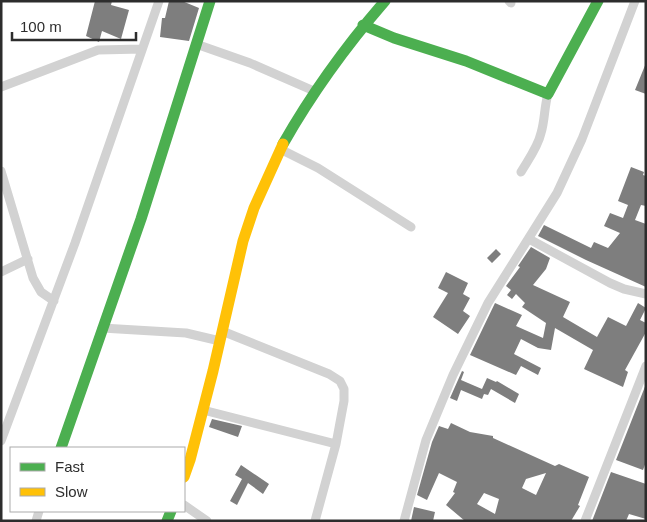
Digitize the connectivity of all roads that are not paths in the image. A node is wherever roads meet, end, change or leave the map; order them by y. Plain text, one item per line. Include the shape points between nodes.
1 (158, 1) edge
2 (210, 1) edge
3 (385, 1) edge
4 (598, 1) edge
5 (635, 1) edge
6 (363, 25) junction
7 (196, 44) junction
8 (142, 49) junction
9 (1, 87) edge
10 (314, 91) junction
11 (548, 94) junction
12 (280, 149) junction
13 (1, 171) edge
14 (521, 172) dead end
15 (411, 227) dead end
16 (529, 238) junction
17 (28, 259) junction
18 (1, 272) edge
19 (646, 294) edge
20 (54, 301) junction
21 (102, 328) junction
22 (221, 336) junction
23 (646, 366) edge
24 (203, 410) junction
25 (1, 441) edge
26 (336, 444) junction
27 (61, 447) edge
28 (185, 474) edge
29 (185, 506) edge
30 (207, 521) edge
31 (315, 521) edge
32 (404, 521) edge
33 (585, 521) edge

1 - 8 street
2 - 7 street
3 - 6 street
4 - 11 street
5 - 16 street via 558,193
6 - 10 street
6 - 11 street
7 - 10 street
7 - 21 street via 141,219
8 - 9 street via 98,50
8 - 20 street
10 - 12 street
11 - 14 street via 541,135
12 - 15 street via 318,168
12 - 22 street via 243,241
13 - 17 street
16 - 19 street via 610,283
16 - 32 street via 488,304 453,375 426,440
17 - 18 street
17 - 20 street via 38,287
20 - 25 street
21 - 22 street
21 - 27 street
22 - 24 street
22 - 26 street via 329,374 340,381 344,401
23 - 33 street
24 - 26 street
24 - 28 street
26 - 31 street
29 - 30 street

